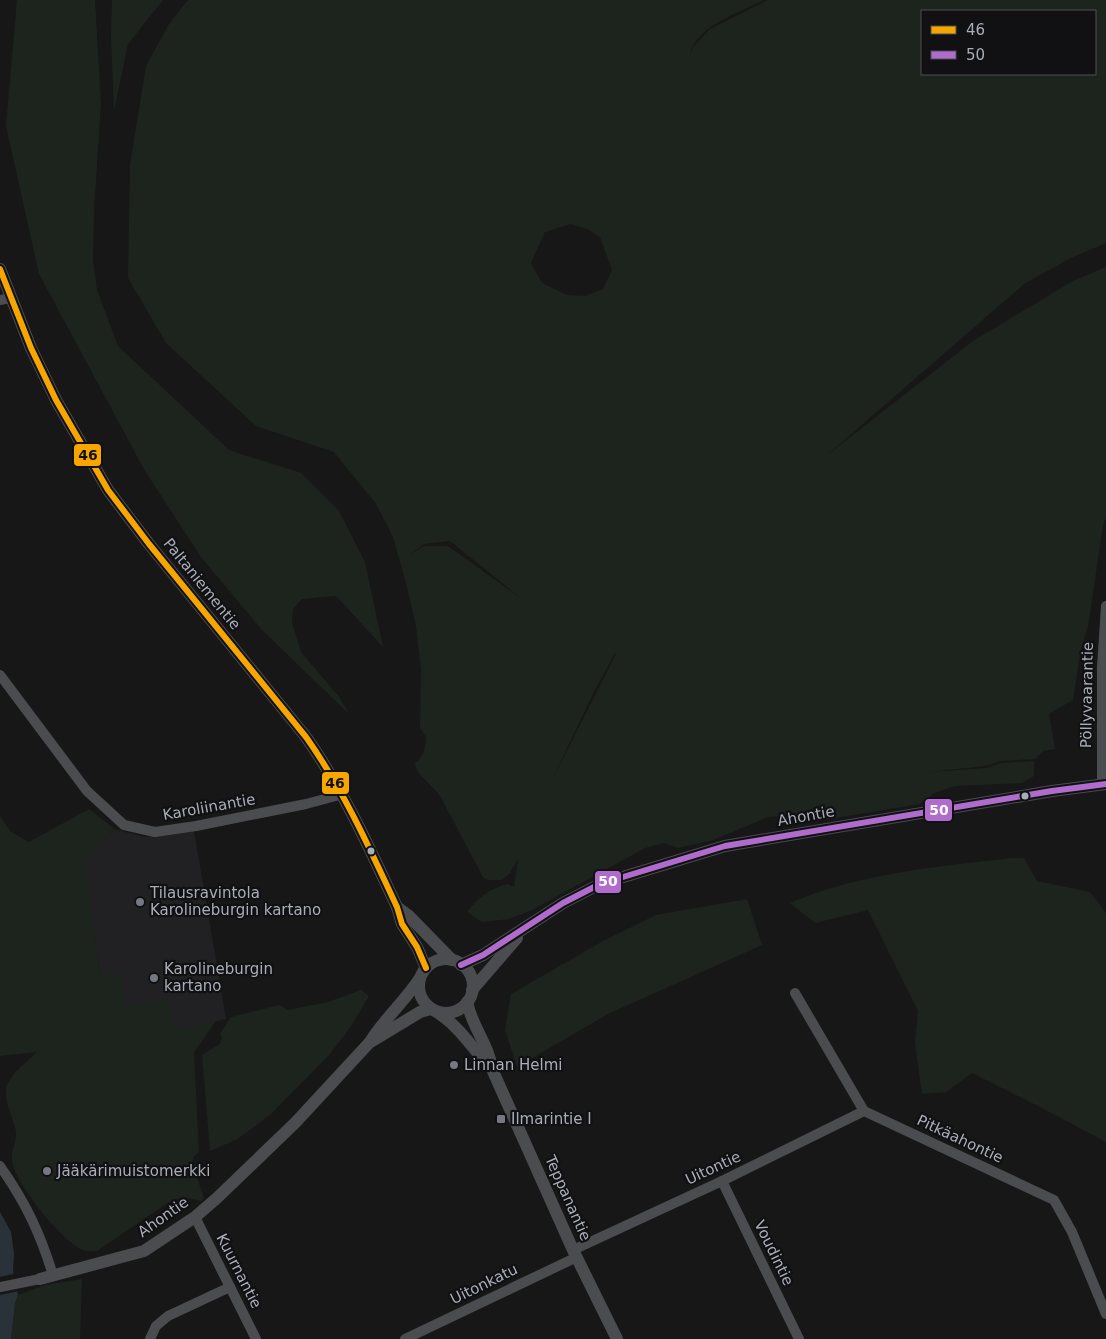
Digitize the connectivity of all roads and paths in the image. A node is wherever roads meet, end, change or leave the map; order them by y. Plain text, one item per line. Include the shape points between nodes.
1 (0, 269) edge
2 (5, 299) edge
3 (1106, 606) edge
4 (0, 675) edge
5 (1104, 784) edge
6 (343, 794) junction
7 (397, 907) junction
8 (526, 927) junction
9 (457, 962) junction
10 (423, 973) junction
11 (795, 993) dead end
12 (469, 996) junction
13 (433, 1010) junction
14 (370, 1042) junction
15 (492, 1069) junction
16 (864, 1111) junction
17 (0, 1166) edge
18 (722, 1181) junction
19 (195, 1217) junction
20 (575, 1253) junction
21 (53, 1276) junction
22 (40, 1279) joint
23 (0, 1287) edge
24 (230, 1287) junction
25 (1106, 1314) edge
26 (150, 1339) edge
27 (256, 1339) edge
28 (405, 1339) edge
29 (617, 1339) edge
30 (799, 1339) edge

1 - 2 street, Paltaniementie
2 - 6 street, Paltaniementie via 56,400 108,490 306,737
3 - 5 street, Pöllyvaarantie via 1102,667
4 - 6 street, Karoliinantie via 87,791 124,826 155,832
5 - 8 street, Ahontie via 725,846 600,884
6 - 7 street, Paltaniementie
7 - 9 street, Paltaniementie
7 - 10 street, Paltaniementie via 402,924 417,947
8 - 9 street, Ahontie via 483,956
8 - 12 street, Ahontie
9 - 10 street via 438,960
9 - 12 street via 472,980
10 - 13 street via 420,993 422,1000
10 - 14 street, Ahontie
11 - 16 street
12 - 13 street via 458,1010 450,1013
12 - 15 street, Teppanantie via 474,1026 491,1055
13 - 14 street, Ahontie via 420,1012
13 - 15 street, Teppanantie via 463,1033
14 - 19 street, Ahontie via 295,1123
15 - 20 street, Teppanantie
16 - 18 street, Uitontie
16 - 25 street, Pitkäahontie via 1054,1200 1072,1232
17 - 21 street via 34,1220
18 - 20 street, Uitontie
18 - 30 street, Voudintie
19 - 21 street, Ahontie via 144,1251
19 - 24 street, Kuurnantie
20 - 28 street, Uitonkatu
20 - 29 street, Teppanantie
21 - 22 street, Ahontie
22 - 23 street, Ahontie
24 - 26 street via 168,1316 156,1326
24 - 27 street, Kuurnantie

